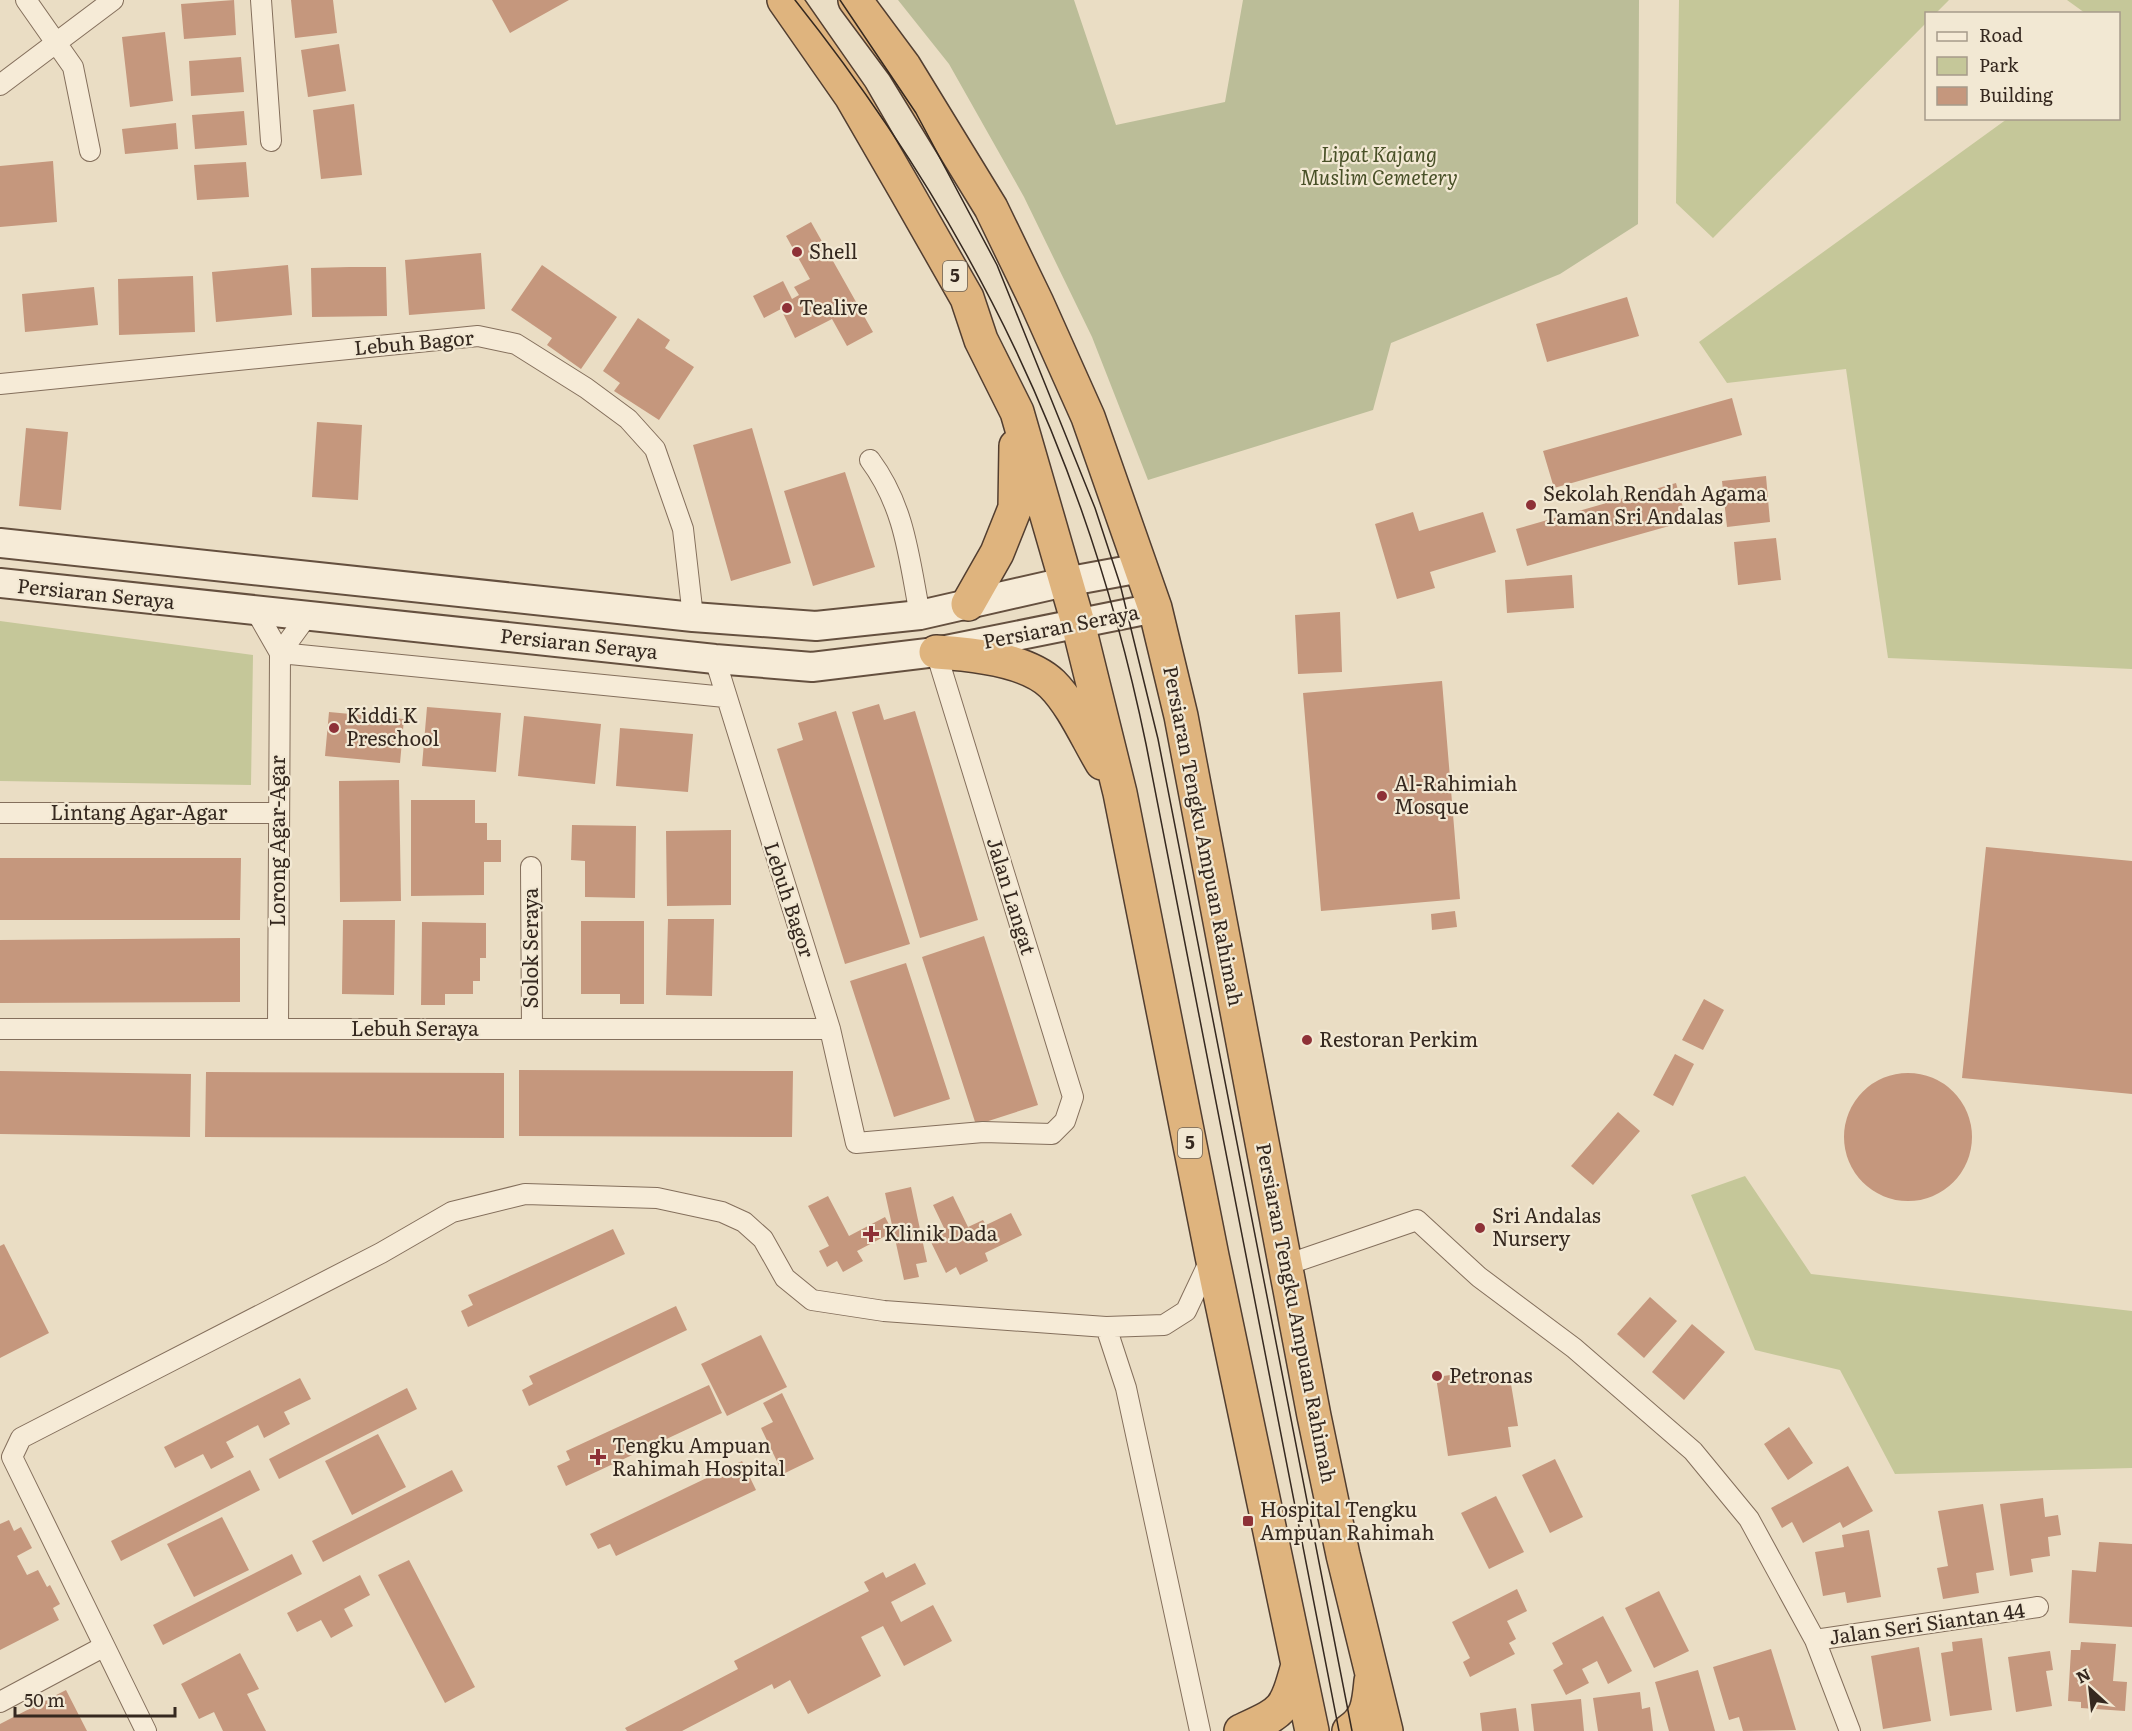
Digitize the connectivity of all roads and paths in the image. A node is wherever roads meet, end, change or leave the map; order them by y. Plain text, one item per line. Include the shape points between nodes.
1 (26, 0) edge
2 (113, 0) edge
3 (261, 0) edge
4 (784, 0) edge
5 (855, 0) edge
6 (58, 44) junction
7 (0, 84) edge
8 (271, 141) dead end
9 (90, 151) dead end
10 (0, 384) edge
11 (1017, 412) junction
12 (870, 460) dead end
13 (0, 543) edge
14 (1141, 568) junction
15 (1065, 582) junction
16 (0, 583) edge
17 (503, 597) junction
18 (968, 604) junction
19 (1155, 608) junction
20 (256, 610) junction
21 (920, 615) junction
22 (307, 616) junction
23 (693, 617) junction
24 (1078, 622) junction
25 (498, 634) junction
26 (936, 652) junction
27 (280, 653) junction
28 (715, 659) junction
29 (725, 697) junction
30 (1120, 793) junction
31 (0, 813) edge
32 (278, 813) junction
33 (531, 867) dead end
34 (0, 1029) edge
35 (278, 1029) junction
36 (532, 1029) junction
37 (830, 1029) junction
38 (856, 1143) joint
39 (1212, 1256) junction
40 (1286, 1265) junction
41 (1106, 1327) junction
42 (2038, 1607) dead end
43 (1815, 1640) junction
44 (103, 1647) junction
45 (1299, 1664) junction
46 (1372, 1677) junction
47 (0, 1702) edge
48 (146, 1731) edge
49 (1200, 1731) edge
50 (1241, 1731) edge
51 (1312, 1731) edge
52 (1349, 1731) edge
53 (1386, 1731) edge
54 (1850, 1731) edge

1 - 6 street
2 - 6 street
3 - 8 street
4 - 11 highway, 5 via 851,96 934,239 967,298 981,340
5 - 14 highway, Persiaran Tengku Ampuan Rahimah via 904,66 991,208 1088,417
6 - 7 street
6 - 9 street via 73,67
10 - 23 street, Lebuh Bagor via 478,336 516,344 628,419 655,449 683,529
11 - 15 highway, 5
11 - 18 highway via 1015,508 997,553
12 - 21 street via 887,483 905,534
13 - 17 main road, Persiaran Seraya
14 - 15 main road, Persiaran Seraya
14 - 19 highway, Persiaran Tengku Ampuan Rahimah
15 - 18 main road, Persiaran Seraya
15 - 24 highway, 5
16 - 20 main road, Persiaran Seraya
17 - 23 main road, Persiaran Seraya
17 - 25 main road
18 - 21 main road, Persiaran Seraya
19 - 24 main road, Persiaran Seraya
19 - 40 highway, Persiaran Tengku Ampuan Rahimah via 1181,716
20 - 22 main road, Persiaran Seraya
20 - 27 street
21 - 23 main road, Persiaran Seraya via 816,626
22 - 25 main road, Persiaran Seraya
22 - 27 street
24 - 26 main road, Persiaran Seraya
24 - 30 highway, 5
25 - 28 main road, Persiaran Seraya
26 - 28 main road, Persiaran Seraya via 812,667
26 - 30 highway via 978,655 1027,669 1051,683
26 - 38 street, Jalan Langat via 1073,1097 1065,1121 1052,1134 983,1132
27 - 29 street, Persiaran Seraya
27 - 32 street, Lorong Agar-Agar
28 - 29 street, Lebuh Bagor
29 - 37 street, Lebuh Bagor
30 - 39 highway, 5
31 - 32 street, Lintang Agar-Agar
32 - 35 street, Lorong Agar-Agar
33 - 36 street, Solok Seraya
34 - 35 street, Lebuh Seraya
35 - 36 street, Lebuh Seraya
36 - 37 street, Lebuh Seraya
37 - 38 street, Lebuh Bagor
39 - 41 street via 1186,1311 1164,1325
39 - 45 highway, 5
40 - 43 street via 1417,1220 1479,1276 1582,1355 1693,1451 1749,1520
40 - 46 highway, Persiaran Tengku Ampuan Rahimah via 1314,1416
41 - 44 street via 884,1311 812,1300 785,1278 763,1239 744,1222 722,1212 657,1198 525,1194 452,1212 381,1253 21,1438 12,1457
41 - 49 street via 1126,1388
42 - 43 street, Jalan Seri Siantan 44
43 - 54 street
44 - 47 street
44 - 48 street
45 - 50 highway via 1288,1702 1270,1718
45 - 51 highway, 5
46 - 52 highway via 1368,1710 1359,1725
46 - 53 highway, Persiaran Tengku Ampuan Rahimah

